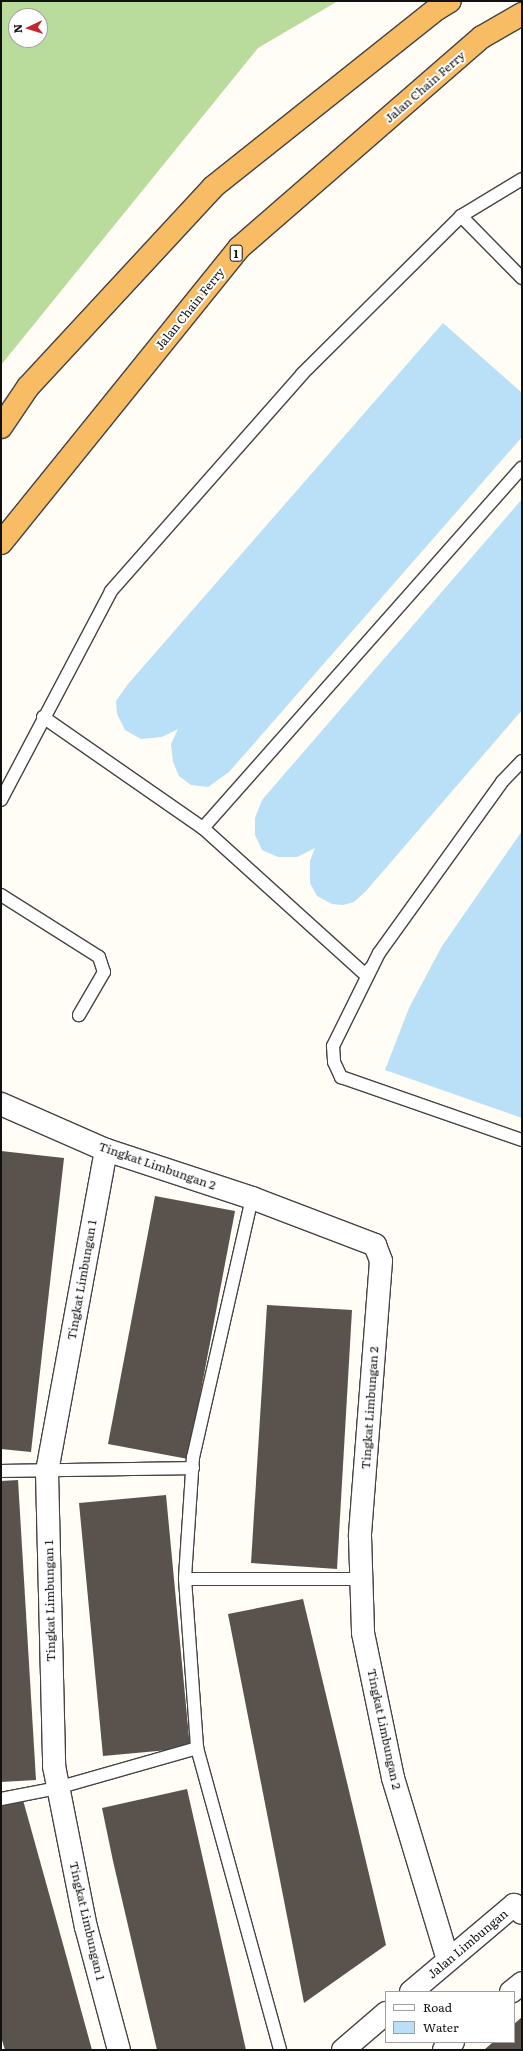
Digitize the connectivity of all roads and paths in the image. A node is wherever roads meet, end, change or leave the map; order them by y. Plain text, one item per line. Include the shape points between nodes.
1 (450, 1) edge
2 (522, 14) edge
3 (522, 179) edge
4 (461, 216) junction
5 (522, 278) edge
6 (1, 428) edge
7 (522, 468) edge
8 (1, 543) edge
9 (43, 717) junction
10 (522, 761) edge
11 (1, 800) edge
12 (203, 828) junction
13 (1, 895) edge
14 (378, 953) junction
15 (79, 1015) dead end
16 (1, 1104) edge
17 (522, 1140) edge
18 (106, 1150) junction
19 (252, 1198) junction
20 (193, 1468) junction
21 (1, 1471) edge
22 (47, 1472) junction
23 (185, 1579) junction
24 (362, 1579) junction
25 (197, 1748) junction
26 (57, 1788) junction
27 (1, 1799) edge
28 (519, 1904) edge
29 (448, 1960) junction
30 (522, 1983) edge
31 (412, 1991) edge
32 (512, 1991) edge
33 (385, 2014) edge
34 (453, 2043) edge
35 (119, 2050) edge
36 (280, 2050) edge
37 (343, 2050) edge
38 (444, 2050) edge

1 - 6 highway via 436,9 213,187 28,387
2 - 8 highway, Jalan Chain Ferry / 1 via 482,37 239,248
3 - 4 lane
4 - 5 lane
4 - 9 lane via 302,374 111,591
7 - 12 lane
9 - 11 lane
9 - 12 lane
10 - 14 lane via 502,782
12 - 14 lane via 367,976
13 - 15 lane via 99,957 104,972
14 - 17 lane via 333,1046 334,1062 341,1077
16 - 18 street, Tingkat Limbungan 2
18 - 19 street, Tingkat Limbungan 2
18 - 22 street, Tingkat Limbungan 1
19 - 20 lane
19 - 24 street, Tingkat Limbungan 2 via 375,1245 381,1261 360,1536
20 - 22 lane
20 - 23 lane
21 - 22 lane
22 - 26 street, Tingkat Limbungan 1 via 54,1766
23 - 24 lane
23 - 25 lane
24 - 29 street, Tingkat Limbungan 2 via 363,1633 393,1778
25 - 26 lane
25 - 36 lane
26 - 27 lane
26 - 35 street, Tingkat Limbungan 1 via 86,1927
28 - 29 street, Jalan Limbungan
29 - 31 street, Jalan Limbungan
30 - 32 street
33 - 37 street
34 - 38 street

